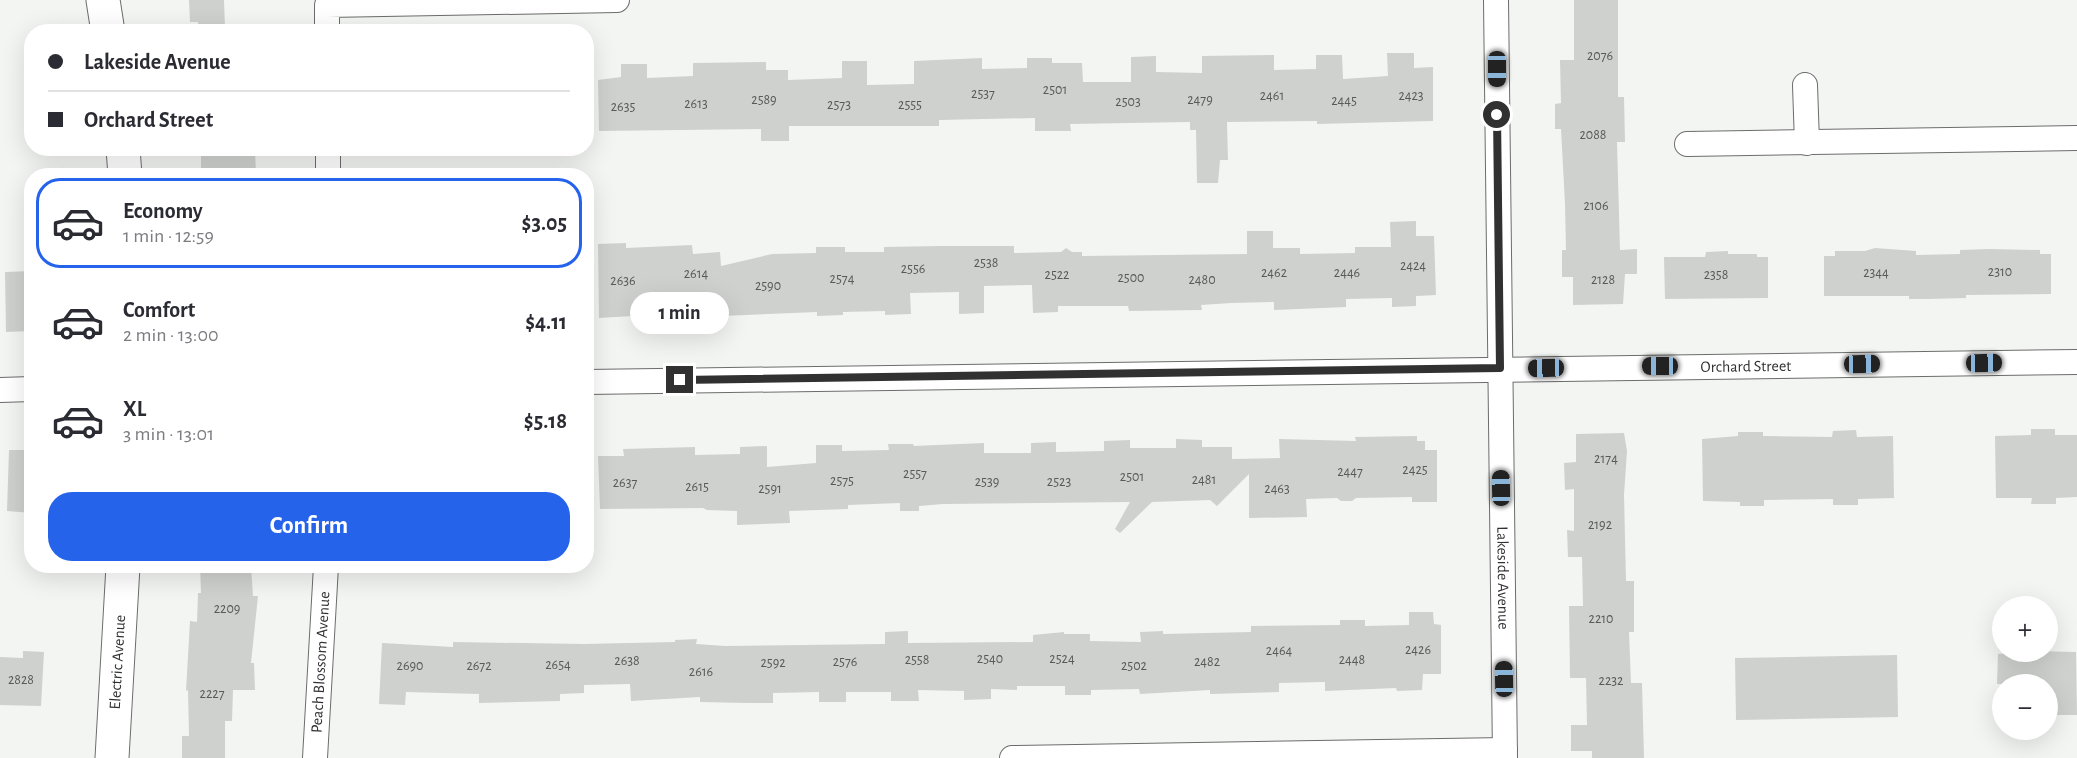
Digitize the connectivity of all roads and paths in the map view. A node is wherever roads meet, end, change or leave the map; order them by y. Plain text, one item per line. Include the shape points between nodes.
1 (103, 0) edge
2 (617, 0) edge
3 (1496, 0) edge
4 (107, 24) edge
5 (327, 24) edge
6 (1805, 85) dead end
7 (2077, 138) edge
8 (1807, 143) junction
9 (1687, 144) dead end
10 (2077, 362) edge
11 (1500, 368) junction
12 (594, 382) edge
13 (24, 389) edge
14 (0, 390) edge
15 (123, 573) edge
16 (326, 573) edge
17 (1505, 754) edge
18 (112, 758) edge
19 (315, 758) edge
20 (1012, 758) edge

1 - 4 street
2 - 5 street via 327,5
3 - 11 street, Lakeside Avenue
6 - 8 street
7 - 8 street
8 - 9 street
10 - 11 street, Orchard Street
11 - 12 street, Orchard Street
11 - 17 street, Lakeside Avenue
13 - 14 street
15 - 18 street, Electric Avenue
16 - 19 street, Peach Blossom Avenue
17 - 20 street

